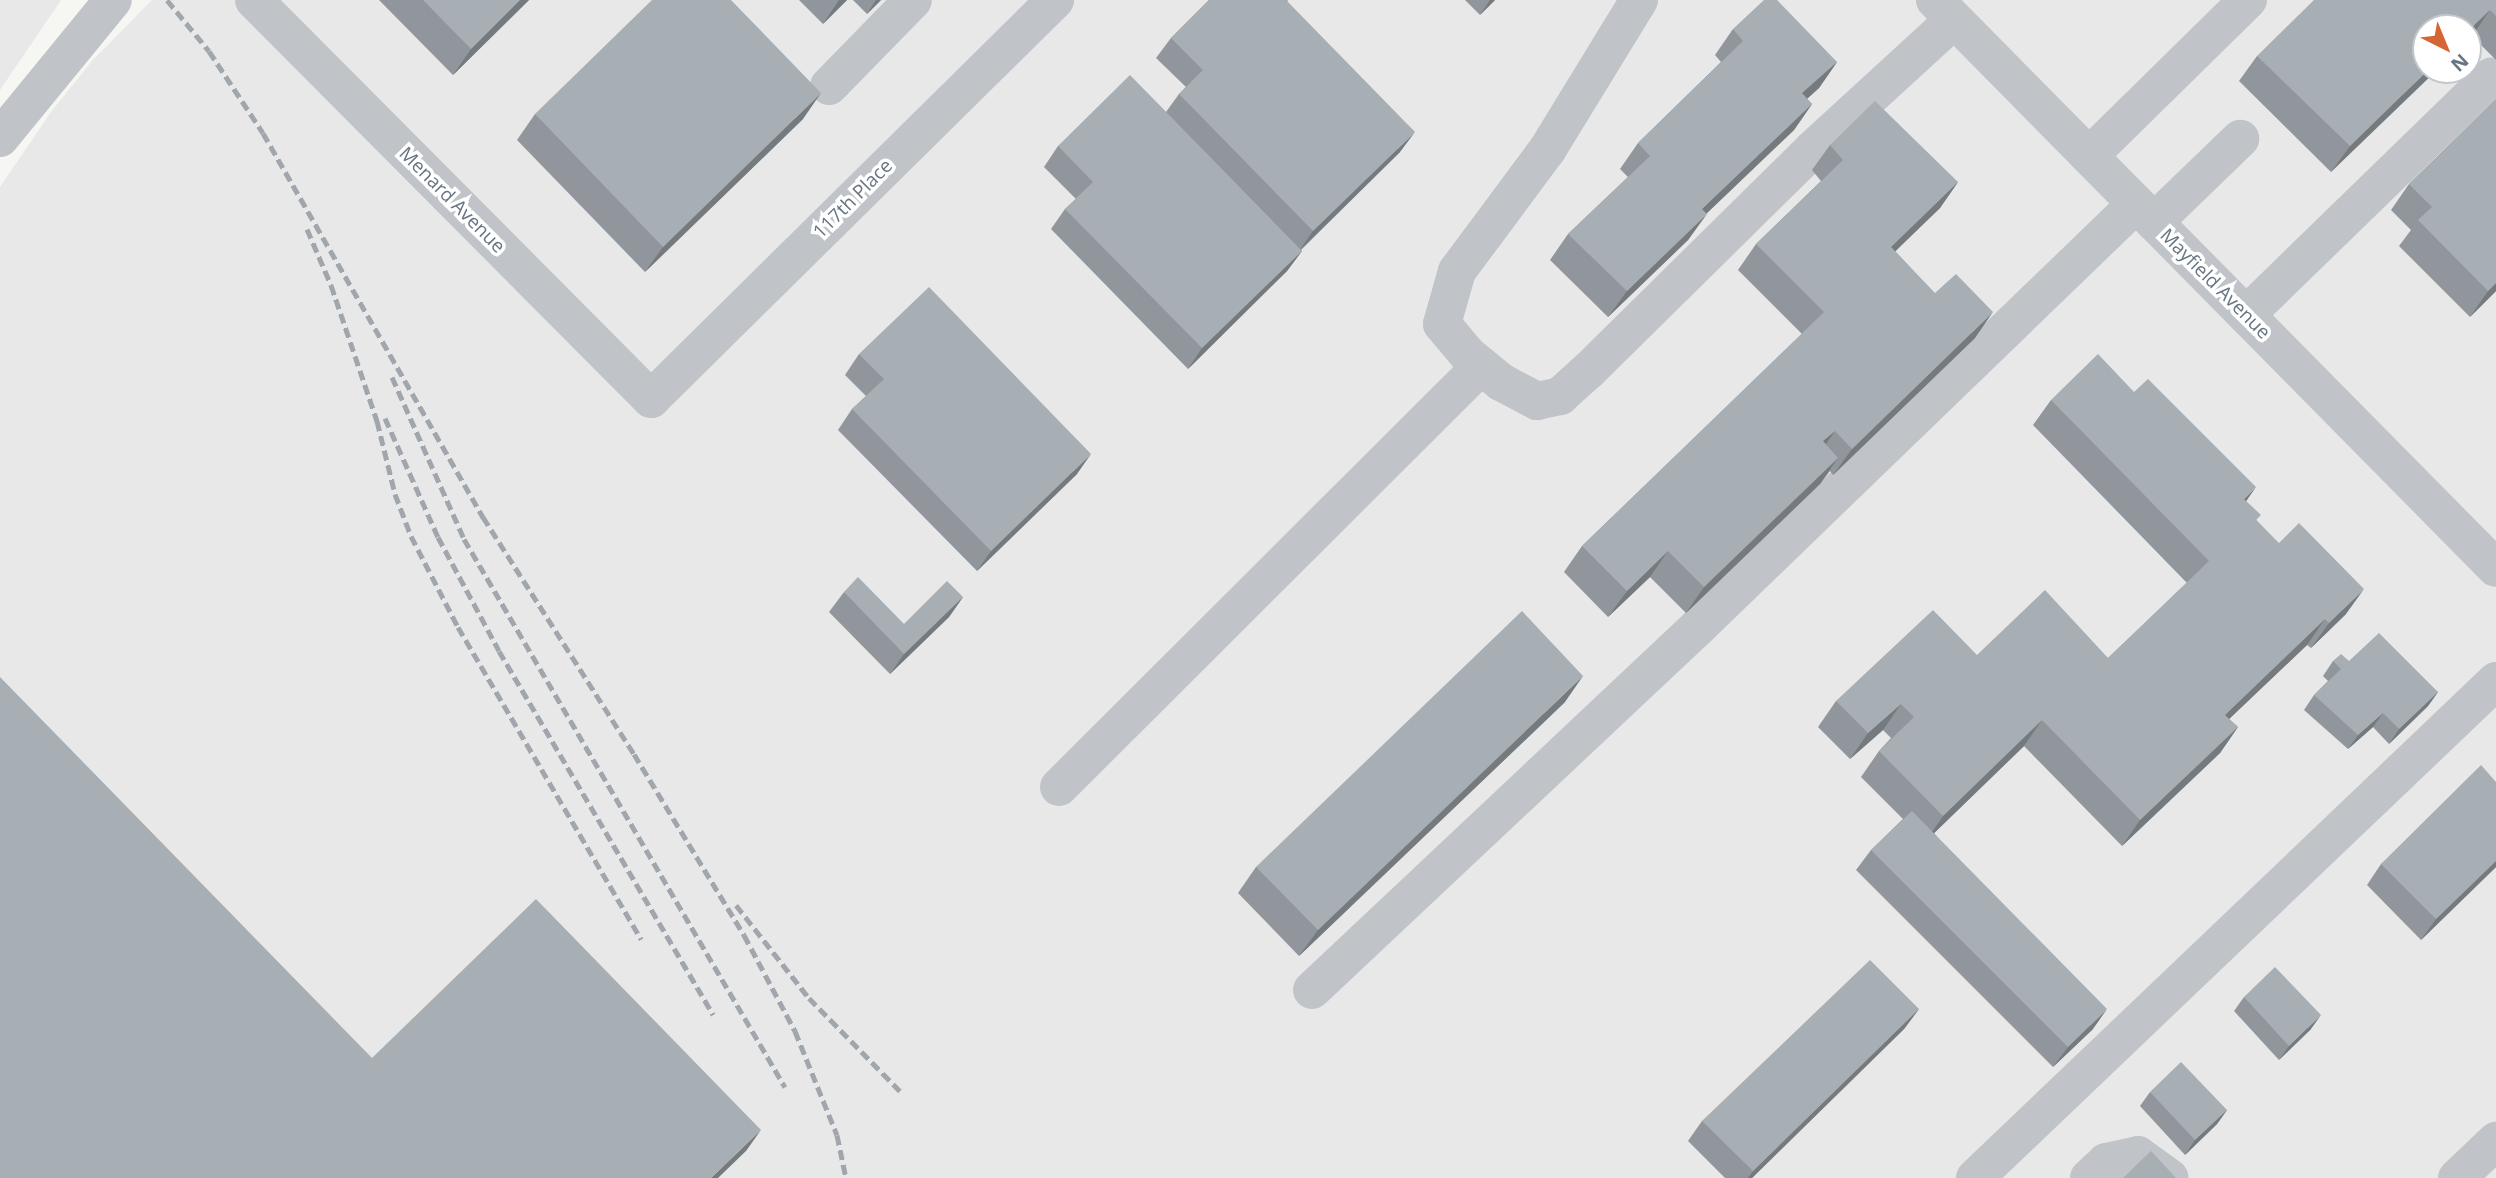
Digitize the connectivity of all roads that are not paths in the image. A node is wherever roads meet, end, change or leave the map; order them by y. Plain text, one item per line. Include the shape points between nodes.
1 (113, 0) edge
2 (254, 0) edge
3 (913, 0) edge
4 (1639, 0) edge
5 (2248, 0) edge
6 (1048, 2) edge
7 (1944, 10) edge
8 (2491, 77) dead end
9 (829, 86) dead end
10 (0, 138) edge
11 (2240, 139) dead end
12 (2089, 156) junction
13 (2145, 213) junction
14 (2246, 315) junction
15 (1481, 366) junction
16 (651, 399) joint
17 (2496, 568) edge
18 (2496, 681) edge
19 (1059, 787) dead end
20 (1312, 990) dead end
21 (2496, 1141) edge
22 (1975, 1178) edge
23 (2089, 1178) edge
24 (2170, 1178) edge
25 (2458, 1178) edge

1 - 10 street
2 - 16 street, Menard Avenue
3 - 9 street
4 - 15 street via 1546,150 1457,271 1442,324
5 - 12 street
6 - 16 street, 117th Place
7 - 12 street, Mayfield Avenue
7 - 15 street via 1813,149 1560,396 1537,401
8 - 14 street
11 - 13 street
12 - 13 street, Mayfield Avenue
13 - 14 street, Mayfield Avenue
13 - 20 street
14 - 17 street, Mayfield Avenue
15 - 19 street
18 - 22 street
21 - 25 street
23 - 24 street via 2106,1162 2138,1155

